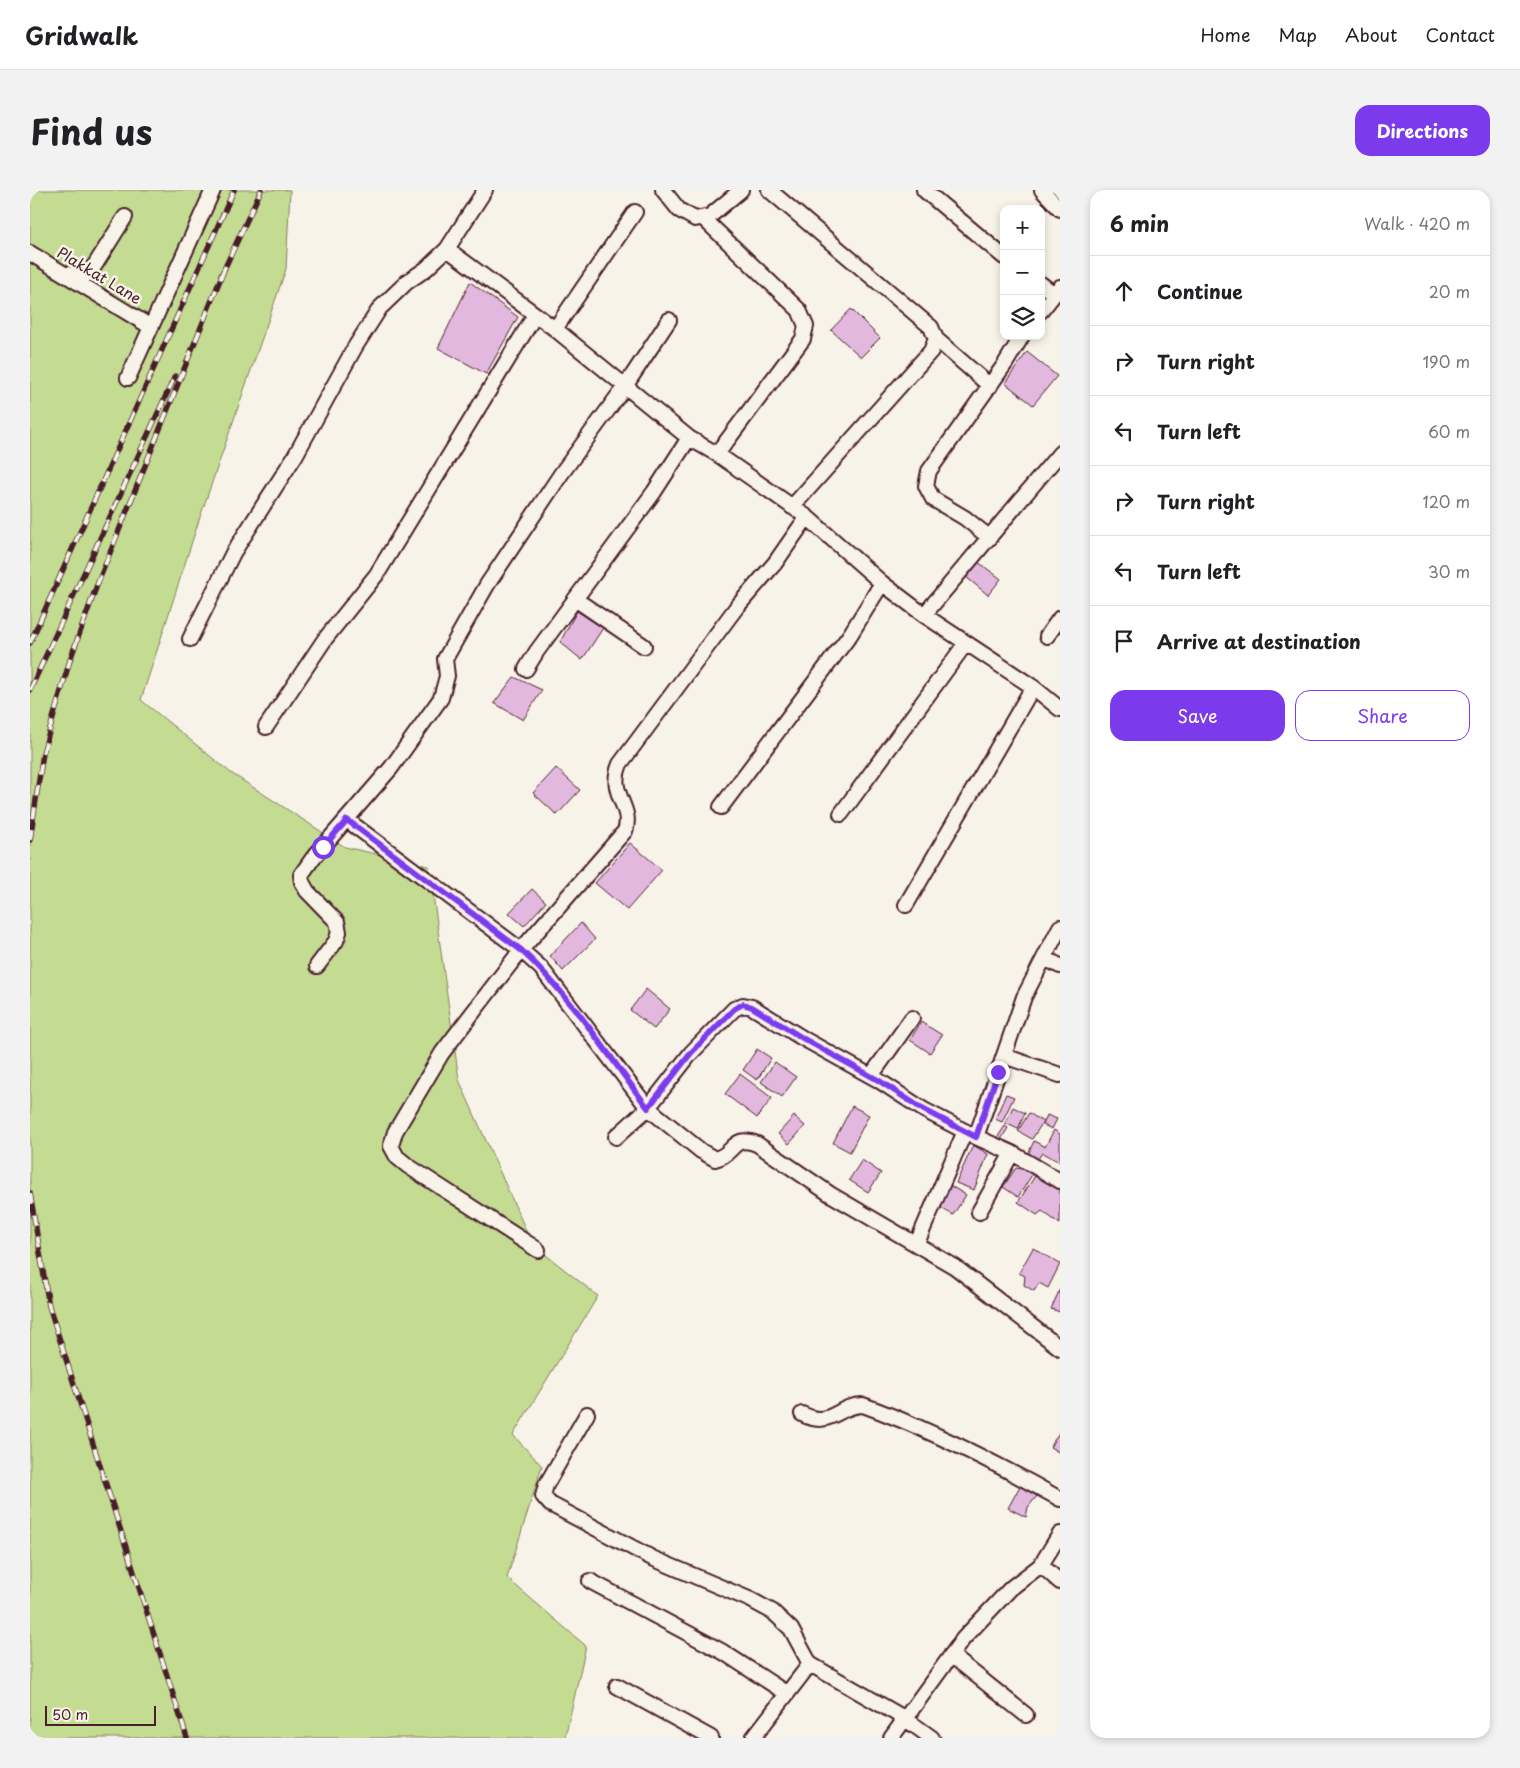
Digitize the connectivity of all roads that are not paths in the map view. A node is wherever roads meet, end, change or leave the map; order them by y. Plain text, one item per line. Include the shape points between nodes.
1 (213, 190) edge
2 (485, 190) edge
3 (663, 190) edge
4 (741, 190) edge
5 (768, 190) edge
6 (924, 190) edge
7 (1042, 190) edge
8 (1060, 209) edge
9 (635, 212) dead end
10 (125, 217) dead end
11 (703, 218) junction
12 (447, 249) junction
13 (30, 253) edge
14 (1000, 254) edge
15 (65, 274) junction
16 (1045, 286) edge
17 (1057, 290) edge
18 (1045, 306) edge
19 (535, 315) junction
20 (669, 320) dead end
21 (151, 326) junction
22 (555, 329) junction
23 (936, 339) junction
24 (1019, 340) edge
25 (128, 378) dead end
26 (626, 385) junction
27 (990, 386) junction
28 (689, 438) junction
29 (1060, 453) edge
30 (717, 454) junction
31 (792, 506) junction
32 (807, 517) junction
33 (990, 538) junction
34 (882, 583) junction
35 (575, 600) junction
36 (924, 615) junction
37 (1060, 618) edge
38 (1047, 636) dead end
39 (190, 639) dead end
40 (966, 643) junction
41 (644, 646) dead end
42 (526, 669) dead end
43 (1032, 687) junction
44 (1060, 709) edge
45 (266, 727) dead end
46 (721, 807) dead end
47 (841, 814) dead end
48 (347, 820) junction
49 (906, 905) dead end
50 (1060, 927) edge
51 (521, 950) junction
52 (1044, 958) junction
53 (317, 966) dead end
54 (1060, 966) edge
55 (912, 1018) dead end
56 (1004, 1056) junction
57 (1060, 1075) edge
58 (871, 1076) junction
59 (648, 1108) junction
60 (971, 1134) junction
61 (616, 1136) dead end
62 (1012, 1153) junction
63 (1060, 1180) edge
64 (979, 1212) dead end
65 (917, 1243) junction
66 (538, 1250) dead end
67 (1060, 1348) edge
68 (587, 1414) dead end
69 (802, 1414) dead end
70 (1060, 1499) edge
71 (1060, 1534) edge
72 (1041, 1566) junction
73 (590, 1581) dead end
74 (1060, 1582) edge
75 (951, 1655) junction
76 (810, 1664) junction
77 (617, 1686) dead end
78 (786, 1693) junction
79 (1026, 1715) dead end
80 (904, 1718) junction
81 (711, 1738) edge
82 (753, 1738) edge
83 (891, 1738) edge
84 (932, 1738) edge

1 - 21 street
2 - 12 street
3 - 11 street via 679,210 695,219
4 - 11 street via 710,216
5 - 23 street via 931,327
6 - 14 street
7 - 8 street
9 - 22 street
10 - 15 street via 85,276
11 - 30 street via 799,310 806,326 799,345
12 - 19 street
12 - 39 street via 380,308 295,456 233,553
13 - 15 street, Plakkat Lane
15 - 21 street, Plakkat Lane
16 - 17 street
17 - 18 street
19 - 22 street
19 - 45 street via 377,574 325,639
20 - 26 street
21 - 25 street
22 - 26 street
23 - 27 street
23 - 31 street via 931,352
24 - 27 street
26 - 28 street
26 - 48 street via 561,474 482,594 445,659 447,676 441,698 391,768
27 - 33 street via 930,471 926,486 933,499
28 - 30 street
28 - 35 street
29 - 33 street
30 - 31 street
31 - 32 street
32 - 34 street
32 - 51 street via 620,764 615,774 619,800 628,823 625,831
33 - 36 street
34 - 36 street
34 - 46 street via 827,667
35 - 41 street
35 - 42 street
36 - 40 street
37 - 38 street
40 - 43 street
40 - 47 street
43 - 44 street
43 - 49 street
48 - 51 street
48 - 53 street via 301,875 306,891 337,922 339,932
50 - 52 street
51 - 59 street via 568,1000
51 - 66 street via 442,1053 395,1132 391,1146 397,1157 408,1166
52 - 54 street
52 - 56 street via 1024,997
55 - 58 street
56 - 57 street
56 - 60 street
58 - 59 street via 743,1004 734,1009 691,1053
58 - 60 street via 924,1110
59 - 61 street
59 - 65 street via 715,1159 723,1157 737,1142 746,1140 757,1144 830,1194
60 - 62 street
60 - 65 street
62 - 63 street
62 - 64 street
65 - 67 street via 955,1267
68 - 76 street via 546,1485 543,1496 550,1504 652,1558 773,1612 791,1629
69 - 70 street via 813,1420 822,1420 863,1405 945,1437
71 - 72 street
72 - 74 street
72 - 75 street via 1012,1588
73 - 78 street via 723,1652
75 - 79 street
75 - 80 street
76 - 78 street
76 - 80 street
77 - 81 street
78 - 82 street
80 - 83 street
80 - 84 street

